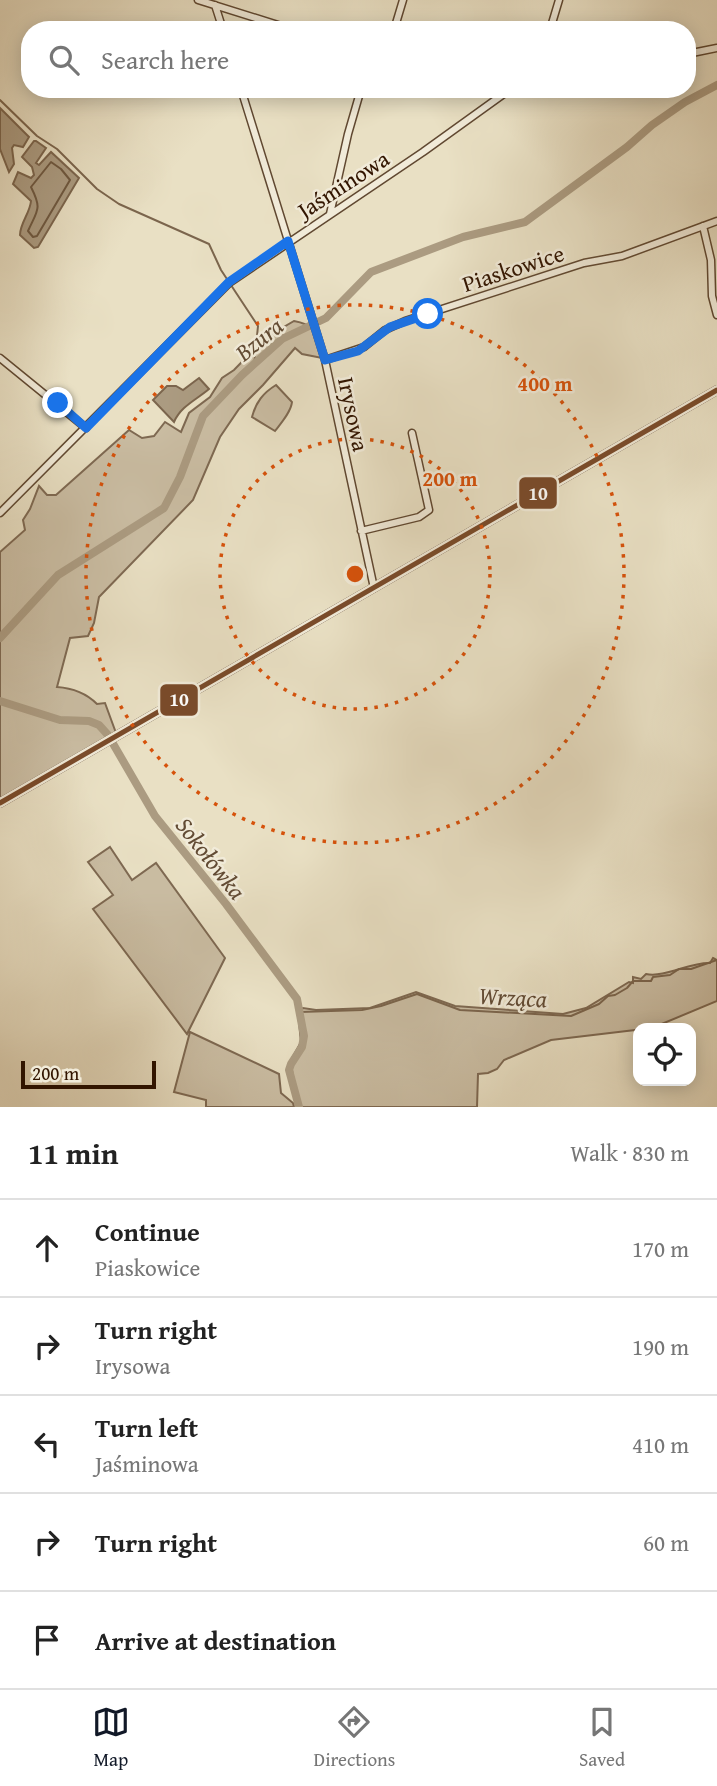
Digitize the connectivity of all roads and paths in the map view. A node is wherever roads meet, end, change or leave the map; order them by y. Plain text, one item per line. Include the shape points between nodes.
1 (198, 0) edge
2 (402, 0) edge
3 (559, 0) edge
4 (215, 5) junction
5 (220, 21) edge
6 (266, 21) edge
7 (396, 21) edge
8 (553, 21) edge
9 (717, 48) edge
10 (696, 52) edge
11 (245, 98) edge
12 (359, 98) edge
13 (498, 98) edge
14 (330, 214) junction
15 (717, 221) edge
16 (703, 226) junction
17 (288, 241) junction
18 (717, 315) edge
19 (0, 358) edge
20 (325, 360) junction
21 (717, 390) edge
22 (86, 428) junction
23 (412, 433) dead end
24 (0, 513) edge
25 (361, 531) junction
26 (374, 588) junction
27 (0, 803) edge

1 - 4 street
2 - 7 street
3 - 8 street
4 - 5 street
4 - 6 street
9 - 10 street
11 - 17 street, Irysowa
12 - 14 street
13 - 14 street, Jaśminowa
14 - 17 street, Jaśminowa
15 - 16 street, Piaskowice
16 - 18 street
16 - 20 street, Piaskowice via 622,256 584,263 405,321 358,351
17 - 20 street, Irysowa
17 - 22 street, Jaśminowa via 229,282
19 - 22 street
20 - 25 street, Irysowa
21 - 26 main road
22 - 24 street, Jaśminowa
23 - 25 street via 429,510 419,517
25 - 26 street, Irysowa
26 - 27 main road

